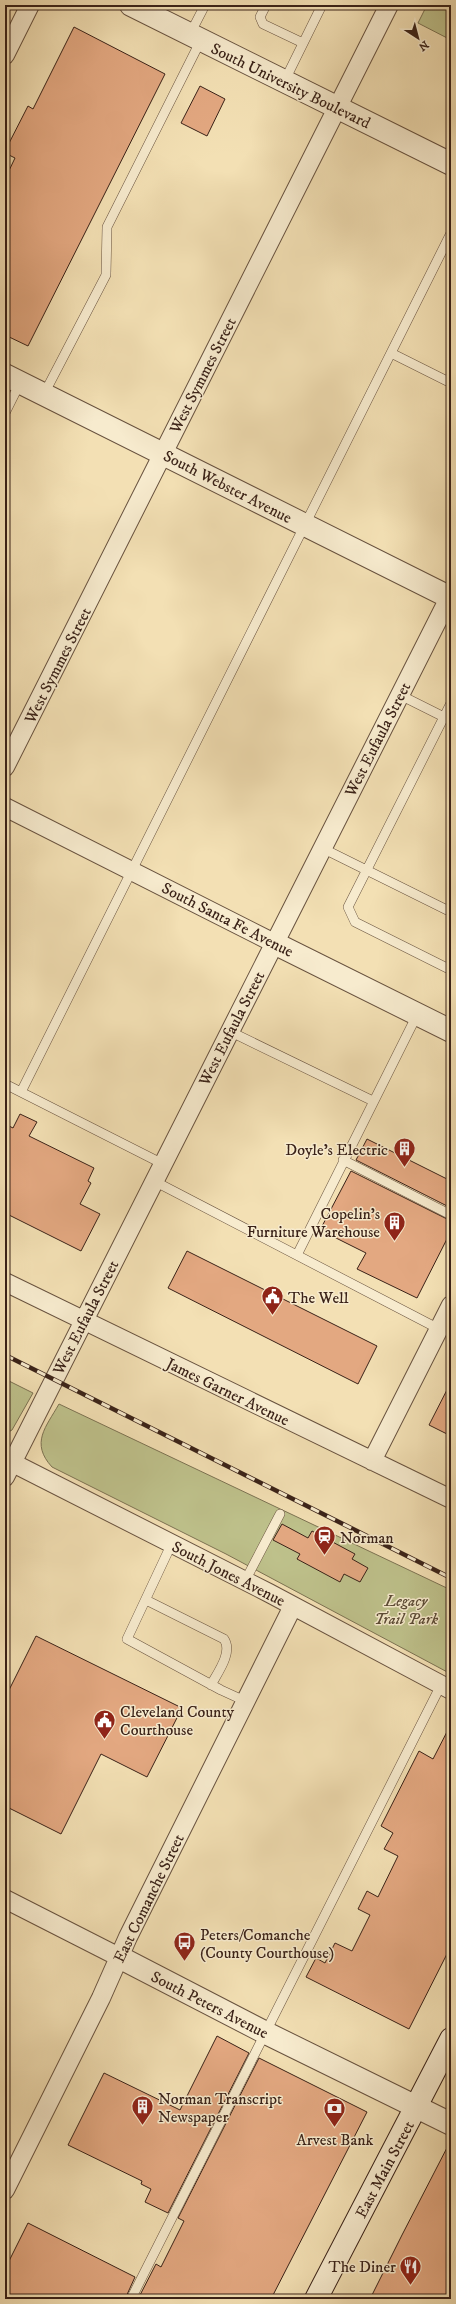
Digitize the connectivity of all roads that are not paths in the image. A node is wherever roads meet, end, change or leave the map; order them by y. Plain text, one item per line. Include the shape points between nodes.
1 (30, 5) edge
2 (131, 5) edge
3 (205, 5) edge
4 (266, 5) edge
5 (322, 5) edge
6 (389, 5) edge
7 (196, 37) junction
8 (303, 43) junction
9 (5, 56) edge
10 (284, 82) junction
11 (337, 108) junction
12 (451, 164) edge
13 (451, 234) edge
14 (391, 353) junction
15 (13, 379) edge
16 (451, 383) edge
17 (44, 394) junction
18 (5, 413) edge
19 (163, 453) junction
20 (305, 524) junction
21 (450, 596) edge
22 (400, 695) junction
23 (451, 703) edge
24 (444, 717) junction
25 (5, 767) edge
26 (5, 807) edge
27 (322, 848) junction
28 (366, 870) junction
29 (132, 871) junction
30 (451, 912) edge
31 (274, 943) junction
32 (451, 970) edge
33 (418, 1015) junction
34 (451, 1031) edge
35 (229, 1032) junction
36 (5, 1084) edge
37 (21, 1092) junction
38 (373, 1101) junction
39 (343, 1160) junction
40 (163, 1164) junction
41 (154, 1181) junction
42 (451, 1215) edge
43 (297, 1255) junction
44 (5, 1282) edge
45 (451, 1304) edge
46 (84, 1320) junction
47 (439, 1329) junction
48 (372, 1461) junction
49 (7, 1466) edge
50 (451, 1499) edge
51 (280, 1514) dead end
52 (172, 1543) junction
53 (246, 1581) junction
54 (146, 1600) junction
55 (293, 1606) junction
56 (212, 1685) junction
57 (446, 1688) edge
58 (245, 1701) junction
59 (5, 1899) edge
60 (119, 1957) junction
61 (266, 2033) junction
62 (451, 2039) edge
63 (417, 2107) junction
64 (451, 2124) edge
65 (5, 2190) edge
66 (130, 2299) edge
67 (316, 2299) edge

1 - 9 street
2 - 7 street, South University Boulevard
3 - 7 lane
4 - 8 lane via 260,16 263,24
5 - 8 lane
6 - 11 street, West Symmes Street
7 - 10 street, South University Boulevard
7 - 17 lane via 107,228 106,275
8 - 10 lane
10 - 11 street, South University Boulevard
11 - 12 street, South University Boulevard
11 - 19 street, West Symmes Street
13 - 14 lane
14 - 16 lane
14 - 20 lane
15 - 17 street, South Webster Avenue
15 - 18 lane
17 - 19 street, South Webster Avenue
19 - 20 street, South Webster Avenue
19 - 25 street, West Symmes Street
20 - 21 street, South Webster Avenue
20 - 29 lane
21 - 22 street, West Eufaula Street
22 - 24 lane
22 - 27 street, West Eufaula Street
23 - 24 lane
24 - 28 lane
26 - 29 street, South Santa Fe Avenue
27 - 28 lane
27 - 31 street, West Eufaula Street
28 - 30 lane
28 - 32 lane via 348,907 355,922
29 - 31 street, South Santa Fe Avenue
29 - 37 lane
31 - 33 street, South Santa Fe Avenue
31 - 35 street, West Eufaula Street
33 - 34 street, South Santa Fe Avenue
33 - 38 lane
35 - 38 lane
35 - 40 street, West Eufaula Street
36 - 37 lane
37 - 40 lane
38 - 39 lane
39 - 42 lane
39 - 43 lane
40 - 41 street, West Eufaula Street
41 - 43 lane
41 - 46 street, West Eufaula Street
43 - 47 lane
44 - 46 street, James Garner Avenue
45 - 47 street
46 - 48 street, James Garner Avenue
46 - 49 street, West Eufaula Street
47 - 48 street
48 - 50 street, James Garner Avenue
49 - 52 street, South Jones Avenue
51 - 53 lane
52 - 53 street, South Jones Avenue
52 - 54 lane
53 - 55 street, South Jones Avenue
54 - 56 lane via 224,1639 227,1653
54 - 56 lane via 127,1639
55 - 57 street, South Jones Avenue
55 - 58 street, East Comanche Street
56 - 58 lane
57 - 61 lane
58 - 60 street, East Comanche Street
59 - 60 street, South Peters Avenue
60 - 61 street, South Peters Avenue
60 - 65 street, East Comanche Street
61 - 63 street, South Peters Avenue
61 - 66 lane
62 - 63 street, East Main Street
63 - 64 street, South Peters Avenue
63 - 67 street, East Main Street

